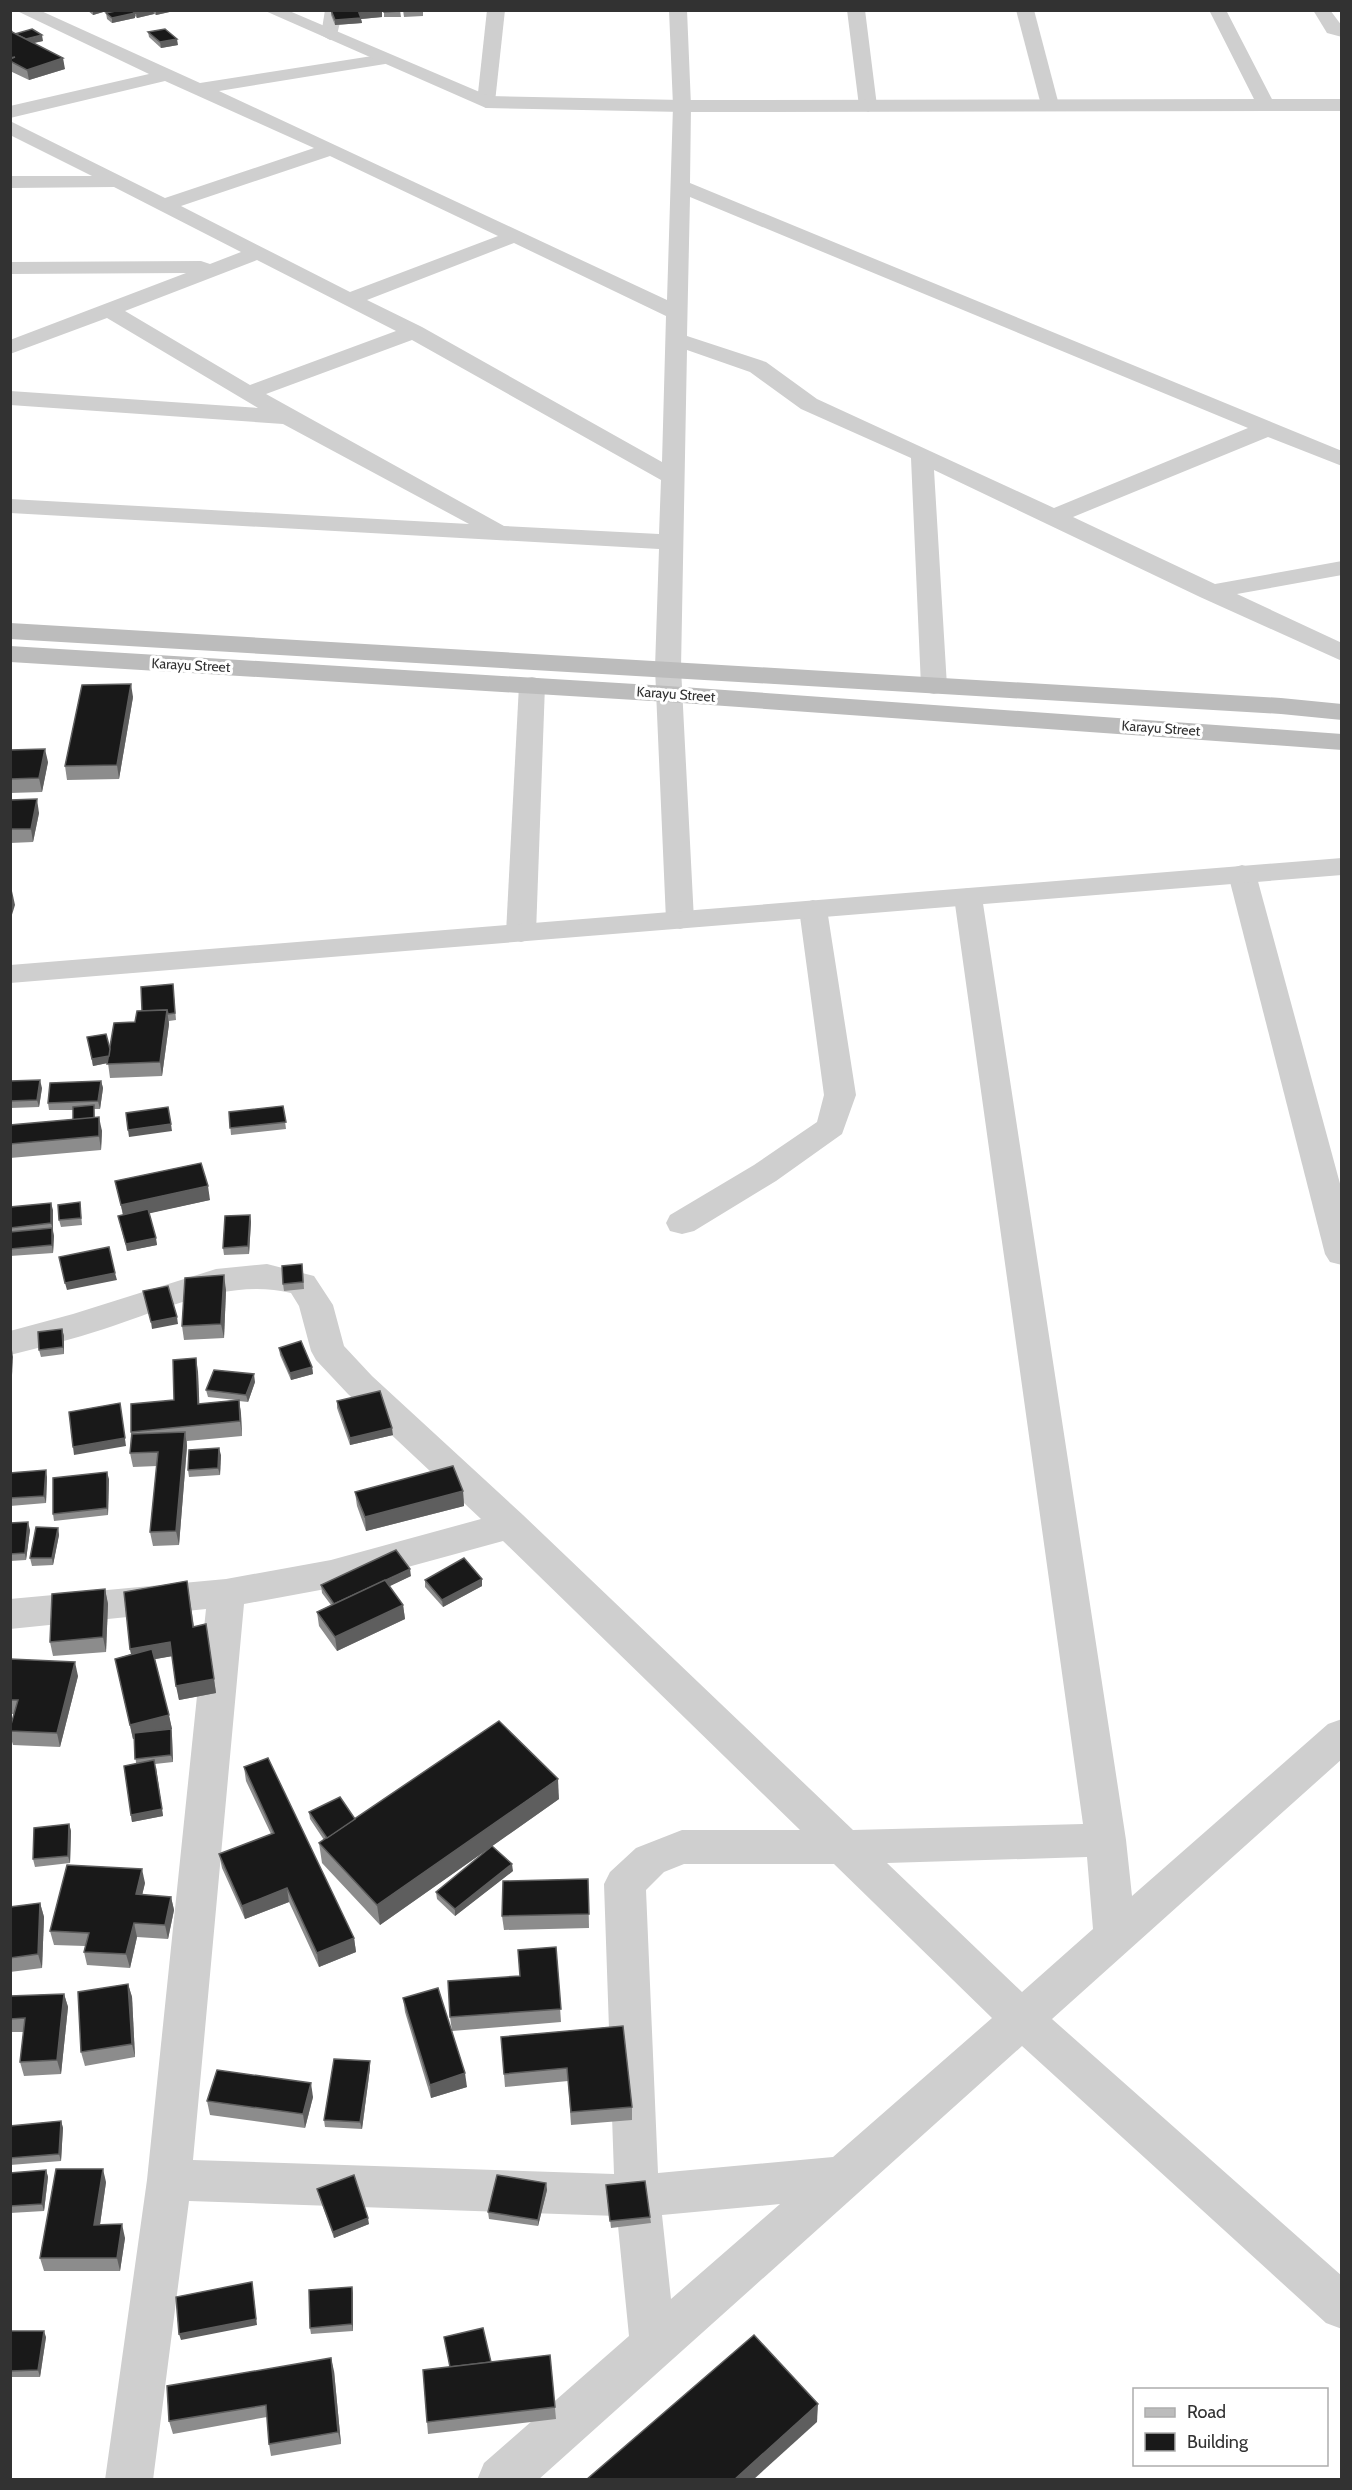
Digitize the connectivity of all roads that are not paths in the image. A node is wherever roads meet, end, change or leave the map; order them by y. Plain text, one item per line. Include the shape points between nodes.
1 (23, 10) edge
2 (271, 10) edge
3 (334, 10) edge
4 (496, 10) edge
5 (678, 10) edge
6 (856, 10) edge
7 (1025, 10) edge
8 (1217, 10) edge
9 (1321, 10) edge
10 (1341, 32) edge
11 (330, 34) junction
12 (385, 59) junction
13 (168, 75) junction
14 (199, 89) junction
15 (486, 102) junction
16 (1050, 105) junction
17 (1266, 105) junction
18 (1341, 105) edge
19 (682, 106) junction
20 (868, 106) junction
21 (10, 112) edge
22 (10, 127) edge
23 (331, 149) junction
24 (10, 182) edge
25 (118, 182) junction
26 (680, 186) junction
27 (163, 205) junction
28 (515, 236) junction
29 (258, 252) junction
30 (221, 267) junction
31 (10, 268) edge
32 (350, 299) junction
33 (108, 310) junction
34 (677, 313) junction
35 (414, 332) junction
36 (676, 339) junction
37 (10, 348) edge
38 (249, 393) junction
39 (10, 398) edge
40 (288, 417) junction
41 (1269, 428) junction
42 (922, 454) junction
43 (1341, 459) edge
44 (672, 477) junction
45 (10, 506) edge
46 (1053, 517) junction
47 (502, 532) junction
48 (670, 542) junction
49 (1341, 567) edge
50 (1209, 592) junction
51 (10, 631) edge
52 (1341, 653) edge
53 (10, 654) edge
54 (668, 681) junction
55 (532, 685) junction
56 (934, 686) junction
57 (1341, 712) edge
58 (1341, 742) edge
59 (1341, 866) edge
60 (1242, 874) junction
61 (968, 897) junction
62 (813, 909) junction
63 (680, 920) junction
64 (521, 933) junction
65 (10, 974) edge
66 (682, 1223) dead end
67 (1341, 1254) edge
68 (10, 1343) edge
69 (510, 1525) junction
70 (226, 1593) junction
71 (10, 1614) edge
72 (1341, 1735) edge
73 (1106, 1840) junction
74 (845, 1847) junction
75 (1115, 1936) junction
76 (1022, 2019) junction
77 (844, 2177) junction
78 (169, 2180) junction
79 (638, 2196) junction
80 (1341, 2307) edge
81 (653, 2342) junction
82 (129, 2480) edge
83 (501, 2480) edge

1 - 13 street
2 - 11 street
3 - 11 street
4 - 15 street
5 - 19 street
6 - 20 street
7 - 16 street
8 - 17 street
9 - 10 street via 1334,29
11 - 12 street
12 - 14 street
12 - 15 street
13 - 14 street
13 - 21 street
14 - 23 street
15 - 19 street
16 - 17 street
16 - 20 street
17 - 18 street
19 - 20 street
19 - 26 street
22 - 25 street
23 - 27 street
23 - 28 street
24 - 25 street
25 - 27 street
26 - 34 street
26 - 41 street
27 - 29 street
28 - 32 street
28 - 34 street
29 - 30 street
29 - 32 street
30 - 31 street
30 - 33 street
32 - 35 street
33 - 37 street
33 - 38 street
34 - 36 street
35 - 38 street
35 - 44 street
36 - 42 street via 758,367 809,404
36 - 44 street
38 - 40 street
39 - 40 street
40 - 47 street
41 - 43 street
41 - 46 street
42 - 46 street
42 - 56 street
44 - 48 street
45 - 47 street
46 - 50 street
47 - 48 street
48 - 54 street
49 - 50 street
50 - 52 street
51 - 54 main road, Karayu Street
53 - 55 main road, Karayu Street
54 - 55 main road, Karayu Street
54 - 56 main road, Karayu Street
54 - 58 main road, Karayu Street
54 - 63 street
55 - 64 street
56 - 57 main road, Karayu Street
59 - 60 street
60 - 61 street
60 - 67 street
61 - 62 street
61 - 73 street
62 - 63 street
62 - 66 street via 840,1095 831,1127
63 - 64 street
64 - 65 street
68 - 69 street via 216,1281 267,1276 302,1284 316,1305 328,1351
69 - 70 street via 331,1574
69 - 74 street
70 - 71 street
70 - 78 street
72 - 75 street
73 - 74 street
73 - 75 street
74 - 76 street
74 - 79 street via 682,1847 650,1860 625,1884
75 - 76 street
76 - 77 street
76 - 80 street
77 - 79 street
77 - 81 street
78 - 79 street
78 - 82 street
79 - 81 street
81 - 83 street

